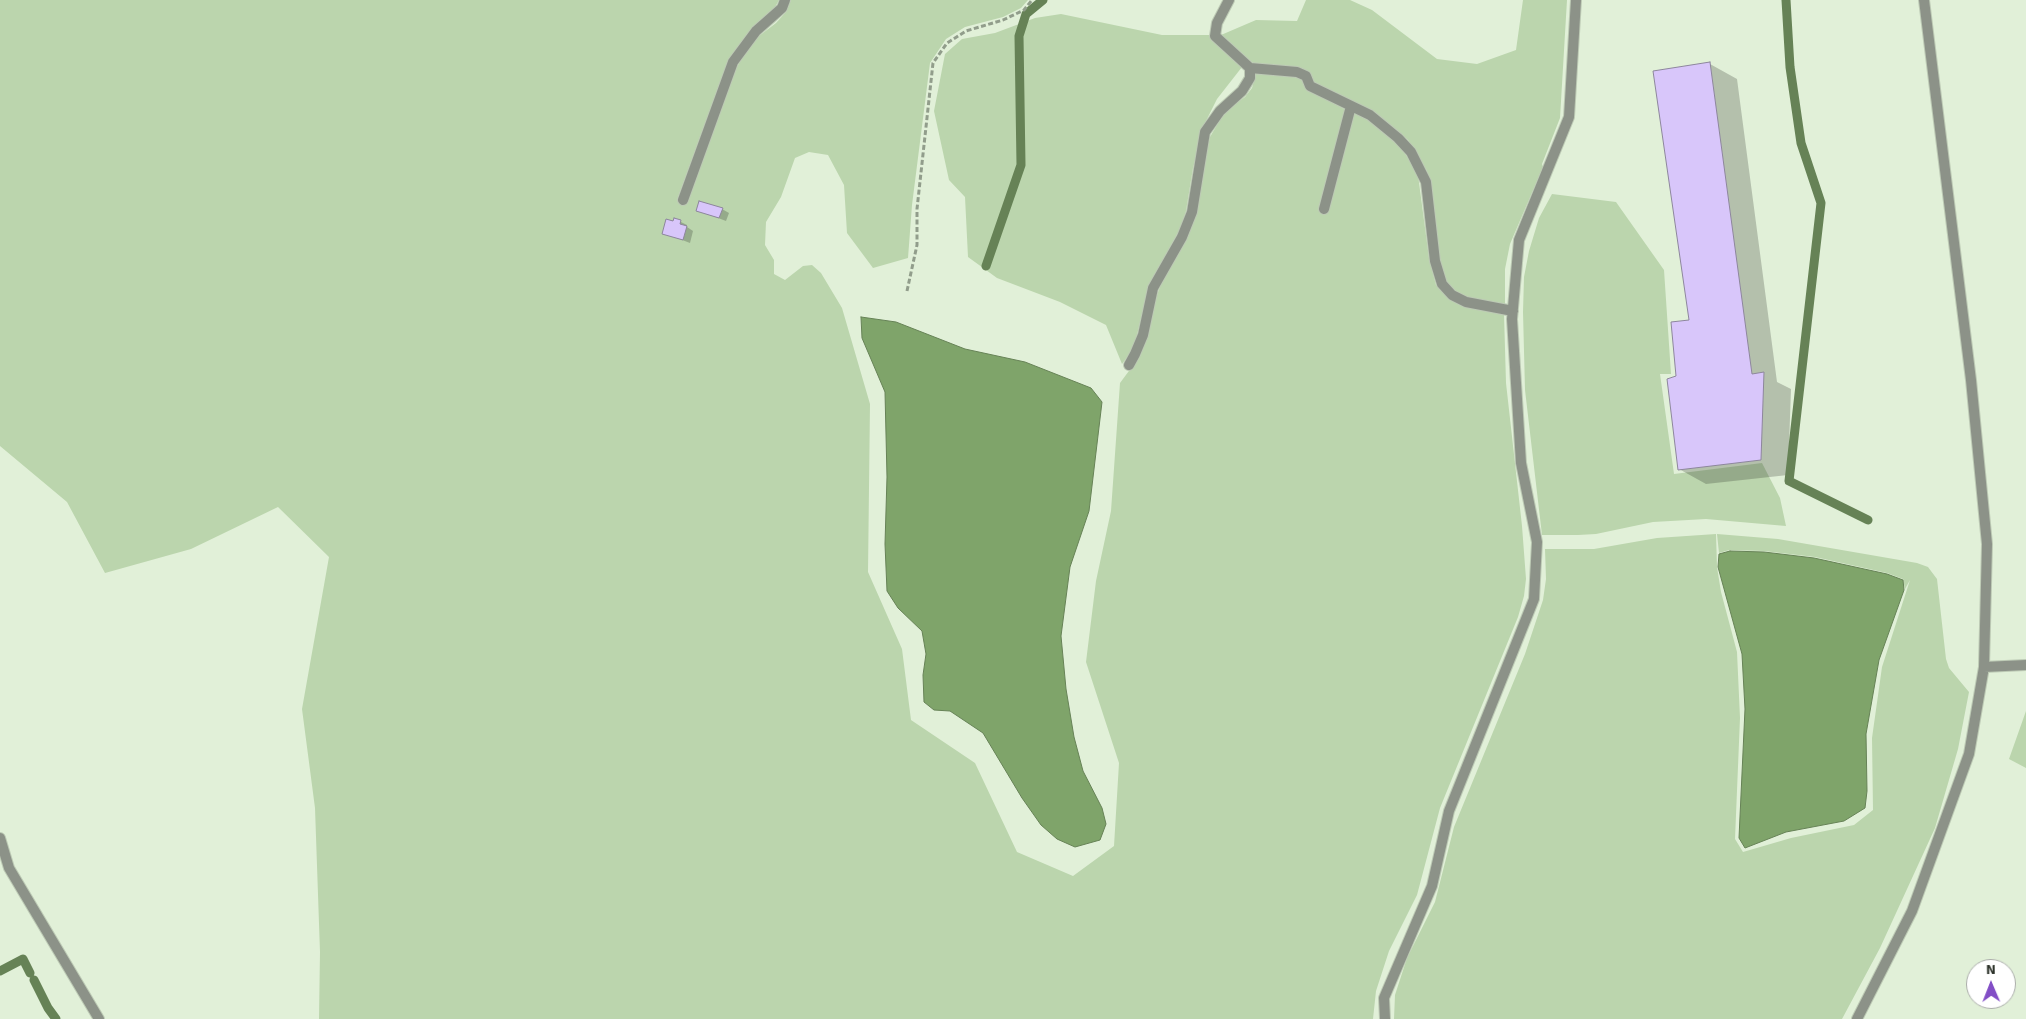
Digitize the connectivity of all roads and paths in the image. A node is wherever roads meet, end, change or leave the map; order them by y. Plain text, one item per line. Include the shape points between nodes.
1 (785, 0) edge
2 (1032, 0) edge
3 (1229, 0) edge
4 (1576, 0) edge
5 (1924, 0) edge
6 (1250, 68) junction
7 (1351, 106) junction
8 (683, 200) dead end
9 (1324, 209) dead end
10 (907, 291) dead end
11 (1513, 311) junction
12 (1129, 365) dead end
13 (2026, 665) edge
14 (1984, 667) junction
15 (0, 838) edge
16 (99, 1019) edge
17 (1385, 1019) edge
18 (1857, 1019) edge

1 - 8 street via 782,8 756,31 733,62
2 - 10 path via 1024,10 966,31 947,43 933,64 917,208 917,245
3 - 6 street via 1217,22 1215,36
4 - 11 street via 1569,117 1520,240
5 - 14 street via 1971,380 1986,534
6 - 7 street via 1297,72 1306,76 1310,86
6 - 12 street via 1250,78 1242,91 1220,111 1205,132 1192,212 1182,237 1153,288 1142,335
7 - 9 street
7 - 11 street via 1370,115 1398,138 1419,167 1426,182 1435,261 1442,284 1452,295 1466,302
11 - 17 street via 1521,463 1537,542 1534,599 1449,812 1432,886 1384,998
13 - 14 street
14 - 18 street via 1963,772 1912,911
15 - 16 street via 9,868

